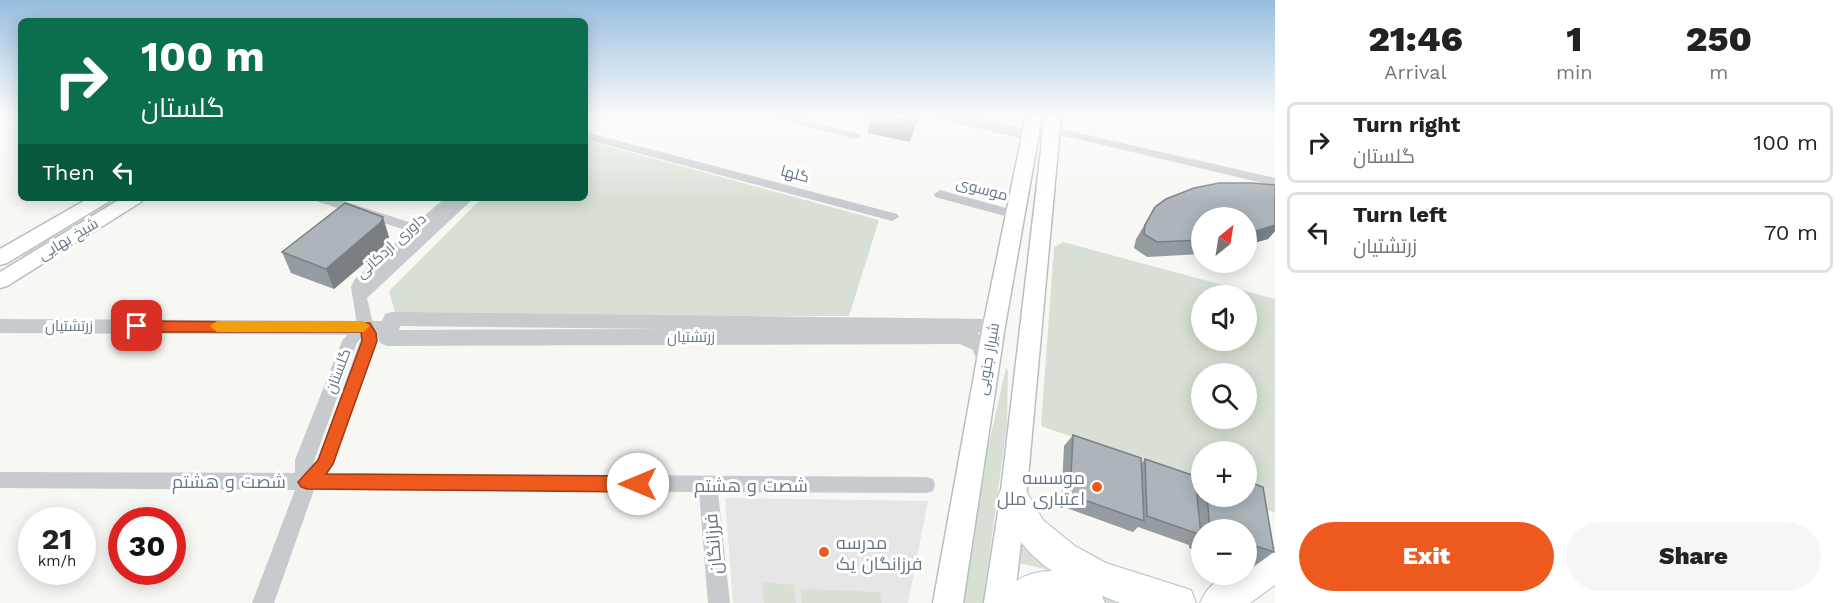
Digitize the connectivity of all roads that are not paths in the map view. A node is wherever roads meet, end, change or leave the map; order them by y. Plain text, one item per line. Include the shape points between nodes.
1 (619, 144) edge
2 (1037, 144) edge
3 (1041, 144) edge
4 (1112, 144) edge
5 (1275, 182) edge
6 (940, 194) dead end
7 (98, 201) edge
8 (130, 201) edge
9 (330, 201) edge
10 (450, 201) edge
11 (464, 201) edge
12 (1016, 215) junction
13 (892, 217) dead end
14 (423, 231) junction
15 (3, 270) edge
16 (359, 296) joint
17 (0, 326) edge
18 (365, 326) junction
19 (994, 326) junction
20 (390, 328) junction
21 (988, 364) junction
22 (0, 480) edge
23 (307, 482) junction
24 (708, 484) junction
25 (926, 485) dead end
26 (1013, 499) junction
27 (1275, 565) edge
28 (1216, 602) edge
29 (263, 603) edge
30 (718, 603) edge
31 (948, 603) edge
32 (999, 603) edge
33 (1017, 603) edge
34 (1087, 603) edge
35 (1178, 603) edge

1 - 13 street, گلها
2 - 12 main road, شیراز جنوبی
3 - 26 main road
4 - 5 street
6 - 12 street, موسوی
7 - 15 main road, شیخ بهایی
8 - 15 main road, شیخ بهایی
9 - 14 street
10 - 14 street, داوری اردکانی
11 - 14 street, داوری اردکانی
12 - 19 main road, شیراز جنوبی
14 - 16 street, داوری اردکانی
16 - 18 street, گلستان
17 - 18 street, زرتشتیان
18 - 20 street, زرتشتیان
18 - 23 street, گلستان via 369,341 325,464
19 - 20 street, زرتشتیان via 392,319
19 - 21 main road, شیراز جنوبی
20 - 21 street, زرتشتیان via 387,338 960,336 983,345
21 - 31 main road, شیراز جنوبی
22 - 23 street, شصت و هشتم
23 - 24 street, شصت و هشتم
23 - 29 street, گلستان
24 - 25 street, شصت و هشتم
24 - 30 street, فرزانگان
26 - 32 main road
26 - 35 highway via 1029,529 1070,562 1131,590
27 - 28 highway
33 - 34 highway via 1035,590 1053,587 1071,592

